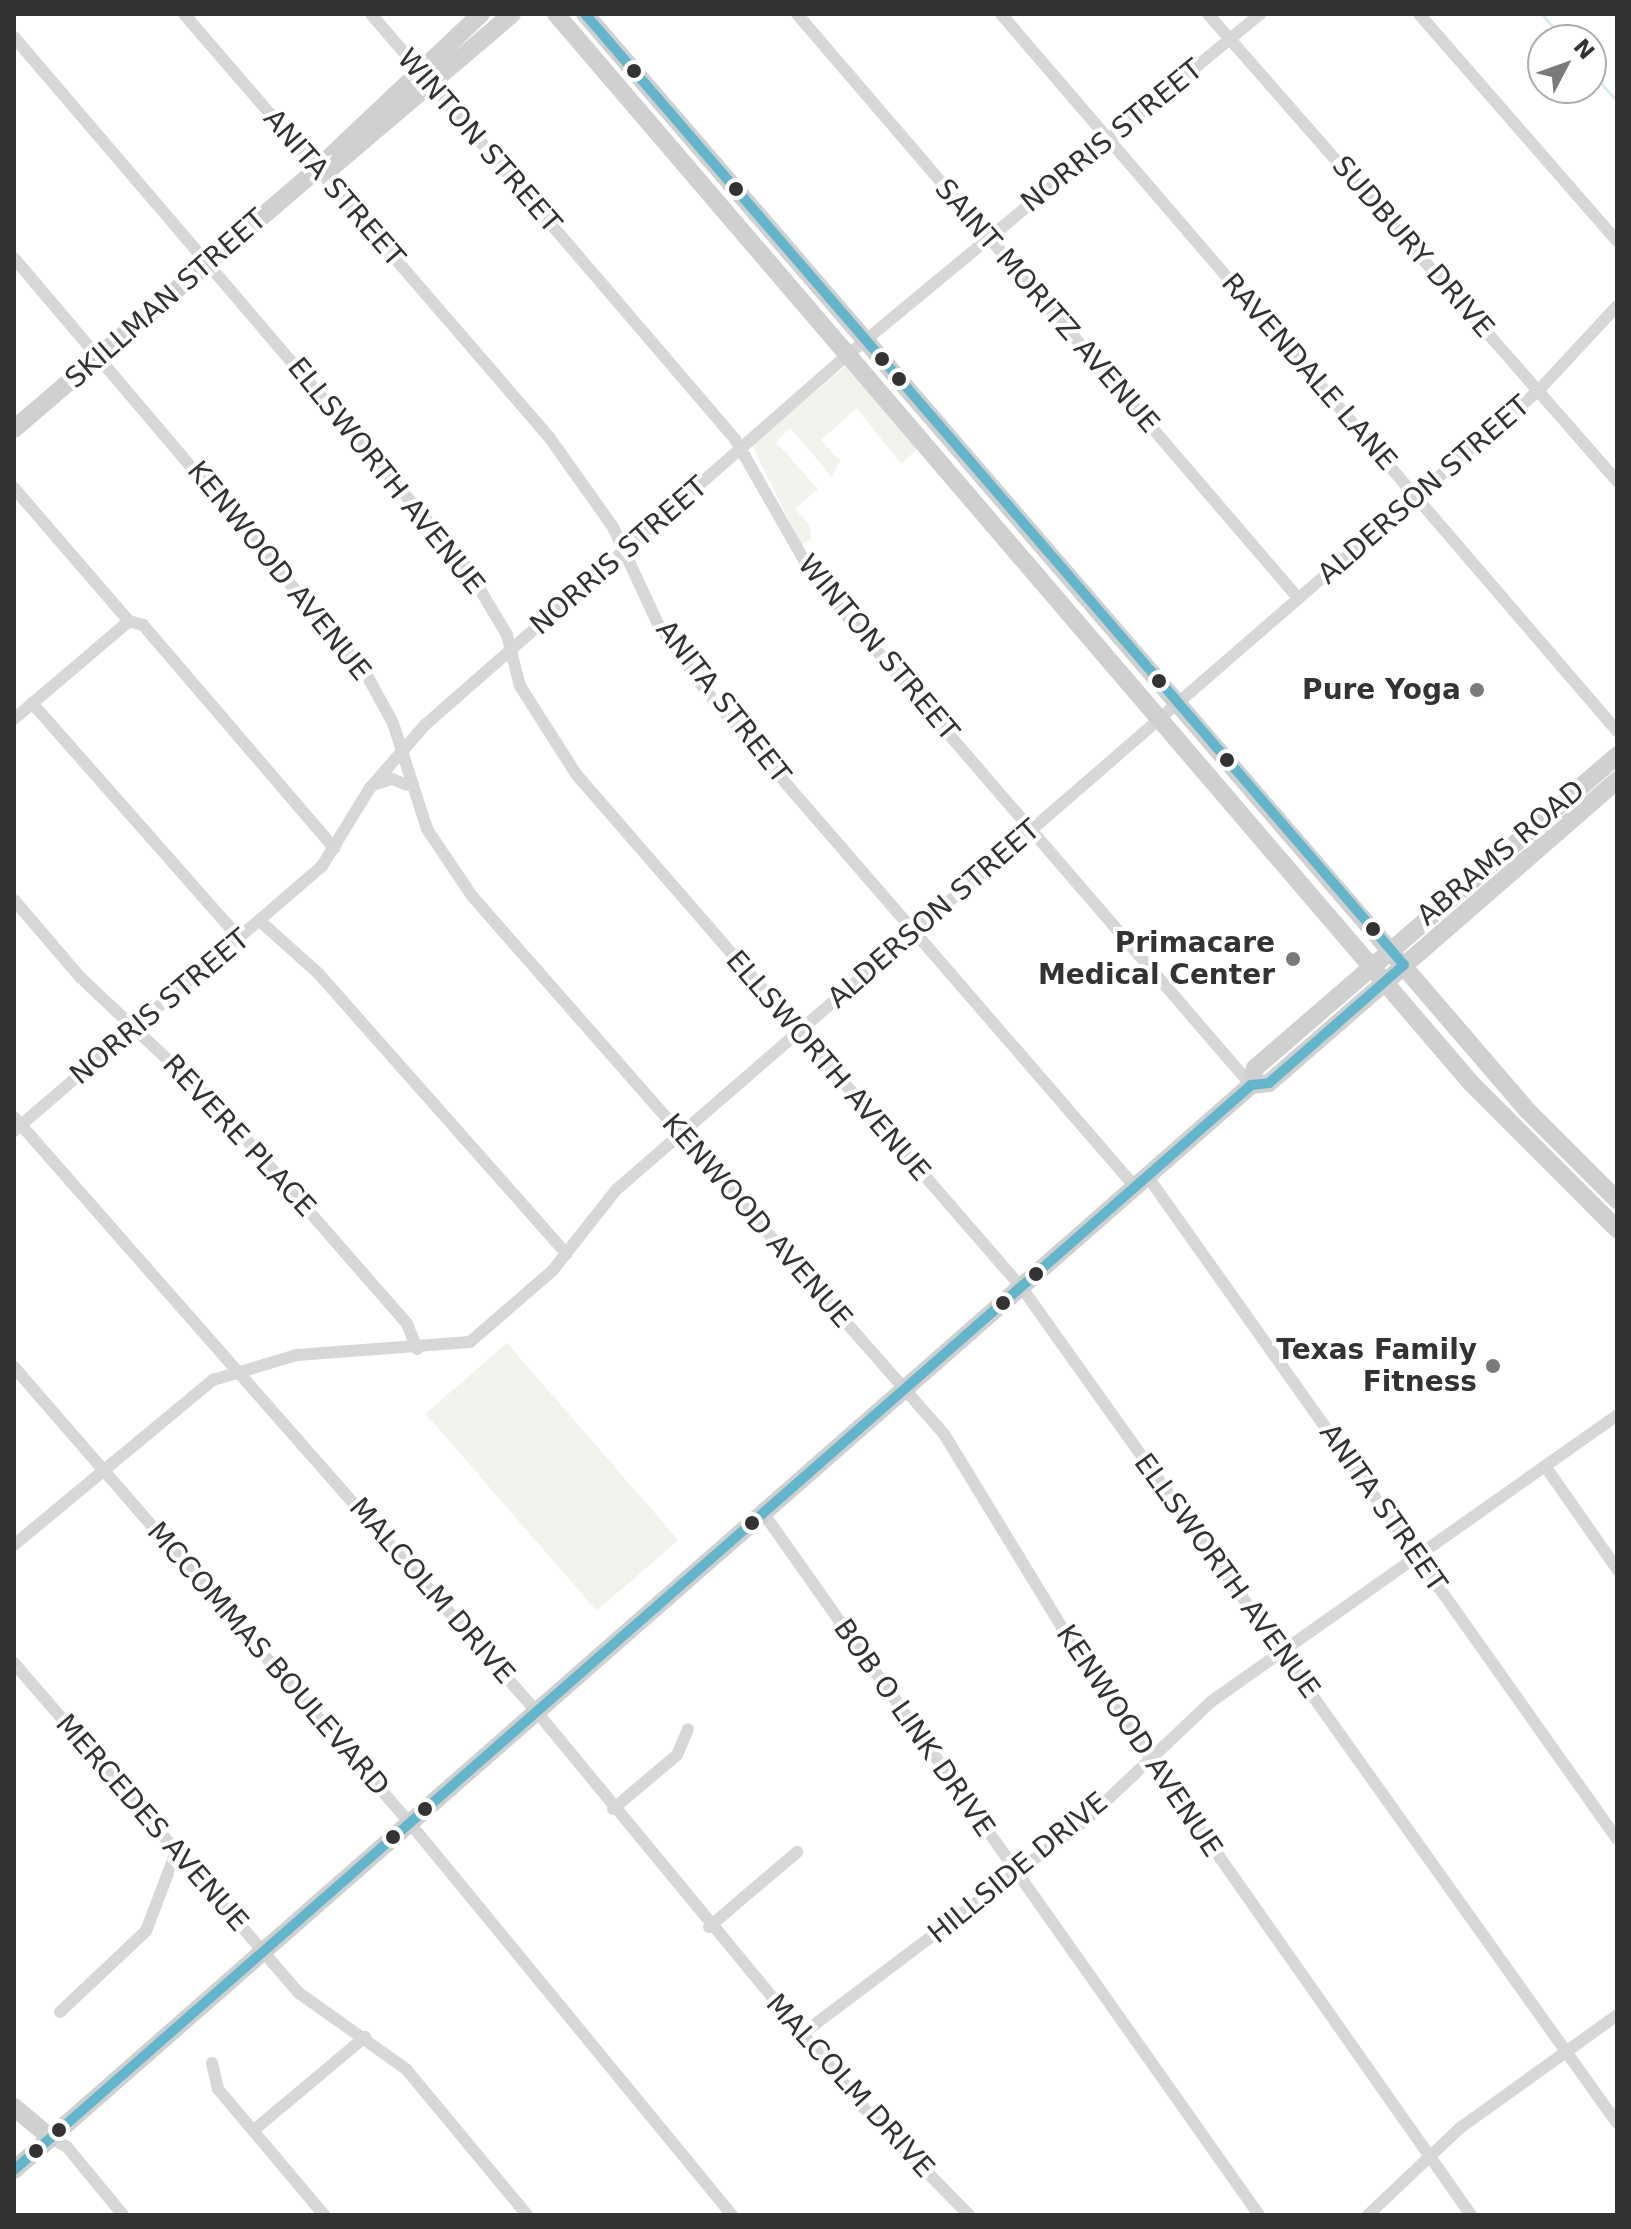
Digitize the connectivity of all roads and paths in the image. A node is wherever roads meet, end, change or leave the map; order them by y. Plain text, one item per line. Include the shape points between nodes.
1 (184, 14) edge
2 (371, 14) edge
3 (481, 14) edge
4 (512, 14) edge
5 (556, 14) edge
6 (585, 14) edge
7 (797, 14) edge
8 (1001, 14) edge
9 (1208, 14) edge
10 (1260, 14) edge
11 (1419, 14) edge
12 (14, 37) edge
13 (1230, 39) junction
14 (418, 69) junction
15 (430, 84) junction
16 (660, 119) junction
17 (1109, 140) junction
18 (317, 169) junction
19 (989, 237) junction
20 (1617, 241) edge
21 (14, 258) edge
22 (209, 263) junction
23 (1617, 306) edge
24 (857, 348) junction
25 (99, 357) junction
26 (1539, 390) junction
27 (14, 429) edge
28 (742, 448) junction
29 (1617, 481) edge
30 (14, 488) edge
31 (1417, 496) junction
32 (626, 550) junction
33 (1298, 598) junction
34 (129, 621) junction
35 (510, 651) junction
36 (32, 703) junction
37 (1168, 709) junction
38 (14, 719) edge
39 (1617, 731) edge
40 (400, 749) junction
41 (1617, 755) edge
42 (1201, 760) junction
43 (1617, 780) edge
44 (373, 785) junction
45 (407, 785) junction
46 (1268, 806) junction
47 (1538, 822) junction
48 (1031, 828) junction
49 (1552, 837) junction
50 (334, 848) junction
51 (14, 900) edge
52 (261, 922) junction
53 (914, 932) junction
54 (240, 939) junction
55 (1390, 947) junction
56 (1371, 965) junction
57 (1404, 965) junction
58 (1386, 981) junction
59 (134, 1029) junction
60 (798, 1032) junction
61 (1251, 1085) junction
62 (16, 1125) edge
63 (682, 1135) junction
64 (1142, 1182) junction
65 (1617, 1200) edge
66 (1617, 1229) edge
67 (567, 1254) junction
68 (1022, 1288) junction
69 (417, 1349) junction
70 (14, 1367) edge
71 (240, 1369) junction
72 (905, 1390) junction
73 (1617, 1415) edge
74 (1545, 1466) junction
75 (103, 1468) junction
76 (764, 1514) junction
77 (14, 1545) edge
78 (1418, 1556) junction
79 (1617, 1569) edge
80 (1281, 1651) junction
81 (14, 1663) edge
82 (536, 1711) junction
83 (688, 1729) dead end
84 (1147, 1756) junction
85 (613, 1809) junction
86 (409, 1822) junction
87 (1617, 1839) edge
88 (176, 1852) junction
89 (797, 1852) dead end
90 (1017, 1875) junction
91 (709, 1927) junction
92 (263, 1951) junction
93 (60, 2012) dead end
94 (1617, 2015) edge
95 (802, 2034) junction
96 (365, 2037) junction
97 (1565, 2052) junction
98 (212, 2063) dead end
99 (14, 2107) edge
100 (1617, 2123) edge
101 (254, 2130) junction
102 (51, 2138) junction
103 (1428, 2156) junction
104 (14, 2170) edge
105 (123, 2215) edge
106 (324, 2215) edge
107 (527, 2215) edge
108 (732, 2215) edge
109 (969, 2215) edge
110 (1259, 2215) edge
111 (1368, 2215) edge
112 (1471, 2215) edge

1 - 18 street, ANITA STREET
2 - 14 street, WINTON STREET
3 - 14 main road, SKILLMAN STREET
4 - 15 main road, SKILLMAN STREET
5 - 16 main road
6 - 16 main road
7 - 19 street, SAINT MORITZ AVENUE
8 - 17 street, RAVENDALE LANE
9 - 13 street, SUDBURY DRIVE
10 - 13 street, NORRIS STREET
11 - 20 street
12 - 22 street, ELLSWORTH AVENUE
13 - 17 street, NORRIS STREET
13 - 26 street, SUDBURY DRIVE
14 - 15 street, WINTON STREET
14 - 18 main road, SKILLMAN STREET
15 - 18 main road, SKILLMAN STREET via 330,169
15 - 28 street, WINTON STREET
16 - 24 main road
17 - 19 street, NORRIS STREET
17 - 31 street, RAVENDALE LANE
18 - 22 main road, SKILLMAN STREET
18 - 32 street, ANITA STREET via 549,437
19 - 24 street, NORRIS STREET
19 - 33 street, SAINT MORITZ AVENUE
21 - 25 street, KENWOOD AVENUE
22 - 25 main road, SKILLMAN STREET
22 - 35 street, ELLSWORTH AVENUE via 466,566
23 - 26 street, ALDERSON STREET
24 - 28 street, NORRIS STREET
24 - 37 main road
25 - 27 main road, SKILLMAN STREET
25 - 40 street, KENWOOD AVENUE via 338,636 384,703
26 - 29 street, SUDBURY DRIVE
26 - 31 street, ALDERSON STREET
28 - 32 street, NORRIS STREET
28 - 48 street, WINTON STREET via 815,579
30 - 34 street
31 - 33 street, ALDERSON STREET
31 - 39 street, RAVENDALE LANE
32 - 35 street, NORRIS STREET
32 - 53 street, ANITA STREET via 680,658
33 - 37 street, ALDERSON STREET
34 - 36 street
34 - 50 street via 143,625
35 - 40 street, NORRIS STREET
35 - 60 street, ELLSWORTH AVENUE via 520,686 556,749
36 - 38 street
36 - 54 street
37 - 42 main road
37 - 46 main road
37 - 48 street, ALDERSON STREET
40 - 44 street, NORRIS STREET
40 - 45 street, KENWOOD AVENUE
41 - 47 main road, ABRAMS ROAD
42 - 46 main road via 1251,802
42 - 56 main road
43 - 49 main road, ABRAMS ROAD
44 - 45 street via 392,779
44 - 50 street, NORRIS STREET
45 - 63 street, KENWOOD AVENUE via 472,896
46 - 55 main road
47 - 49 main road
47 - 55 main road, ABRAMS ROAD
48 - 53 street, ALDERSON STREET
48 - 61 street, WINTON STREET
49 - 57 main road, ABRAMS ROAD
50 - 52 street, NORRIS STREET
51 - 59 street, REVERE PLACE
52 - 54 street, NORRIS STREET
52 - 67 street via 318,973
53 - 60 street, ALDERSON STREET
53 - 64 street, ANITA STREET
54 - 59 street, NORRIS STREET
55 - 56 main road, ABRAMS ROAD
55 - 57 main road
56 - 58 main road
56 - 61 main road, ABRAMS ROAD via 1255,1068
57 - 58 main road, ABRAMS ROAD
57 - 65 main road via 1544,1129
58 - 61 main road, ABRAMS ROAD via 1269,1083
58 - 66 main road via 1516,1132
59 - 62 street, NORRIS STREET
59 - 69 street, REVERE PLACE via 218,1107 407,1324
60 - 63 street, ALDERSON STREET
60 - 68 street, ELLSWORTH AVENUE
61 - 64 main road, ABRAMS ROAD
62 - 71 street, MALCOLM DRIVE
63 - 67 street, ALDERSON STREET via 598,1208
63 - 72 street, KENWOOD AVENUE
64 - 68 main road, ABRAMS ROAD
64 - 78 street, ANITA STREET
67 - 69 street, ALDERSON STREET via 470,1342
68 - 72 main road, ABRAMS ROAD
68 - 80 street, ELLSWORTH AVENUE
69 - 71 street, ALDERSON STREET via 297,1355
70 - 75 street, MCCOMMAS BOULEVARD
71 - 75 street, ALDERSON STREET via 186,1396
71 - 82 street, MALCOLM DRIVE
72 - 76 main road, ABRAMS ROAD
72 - 84 street, KENWOOD AVENUE via 988,1498 1059,1625
73 - 74 street, HILLSIDE DRIVE
74 - 78 street, HILLSIDE DRIVE
74 - 79 street
75 - 77 street, ALDERSON STREET
75 - 86 street, MCCOMMAS BOULEVARD
76 - 82 main road, ABRAMS ROAD
76 - 90 street, BOB O LINK DRIVE
78 - 80 street, HILLSIDE DRIVE
78 - 87 street, ANITA STREET
80 - 84 street, HILLSIDE DRIVE
80 - 97 street, ELLSWORTH AVENUE
81 - 88 street, MERCEDES AVENUE
82 - 85 street, MALCOLM DRIVE
82 - 86 main road, ABRAMS ROAD
83 - 85 street via 677,1755
84 - 90 street, HILLSIDE DRIVE
84 - 103 street, KENWOOD AVENUE
85 - 91 street, MALCOLM DRIVE
86 - 92 main road, ABRAMS ROAD
86 - 108 street, MCCOMMAS BOULEVARD
88 - 92 street, MERCEDES AVENUE
88 - 93 street via 146,1931
89 - 91 street
90 - 95 street, HILLSIDE DRIVE
90 - 110 street, BOB O LINK DRIVE
91 - 95 street, MALCOLM DRIVE
92 - 96 street, MERCEDES AVENUE via 320,2013
92 - 102 main road, ABRAMS ROAD
94 - 97 street
95 - 109 street, MALCOLM DRIVE
96 - 101 street
96 - 107 street, MERCEDES AVENUE via 406,2069
97 - 100 street, ELLSWORTH AVENUE
97 - 103 street
98 - 101 street via 218,2089
99 - 102 main road
101 - 106 street
102 - 104 main road, ABRAMS ROAD
102 - 105 street via 67,2147
103 - 111 street
103 - 112 street, KENWOOD AVENUE

